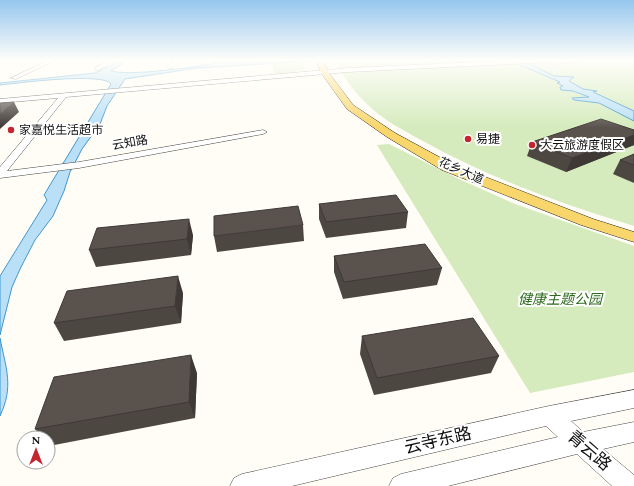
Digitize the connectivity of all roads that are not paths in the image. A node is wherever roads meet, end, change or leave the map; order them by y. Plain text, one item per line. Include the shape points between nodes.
1 (188, 83) edge
2 (336, 83) edge
3 (339, 83) edge
4 (59, 96) junction
5 (0, 101) edge
6 (263, 132) dead end
7 (0, 160) edge
8 (0, 174) edge
9 (634, 228) edge
10 (634, 237) edge
11 (634, 399) edge
12 (549, 416) junction
13 (634, 432) edge
14 (580, 442) junction
15 (242, 486) edge
16 (400, 486) edge
17 (629, 486) edge

1 - 4 street
2 - 10 main road, 花乡大道 via 350,107 391,135 447,167 587,222
3 - 9 main road, 花乡大道 via 358,106 398,132 457,164 582,212
4 - 5 street
4 - 7 street
4 - 8 street
6 - 8 street, 云知路 via 79,165
11 - 12 street, 云寺东路
12 - 14 street, 青云路
12 - 15 street, 云寺东路
13 - 14 street
14 - 16 street
14 - 17 street, 青云路

